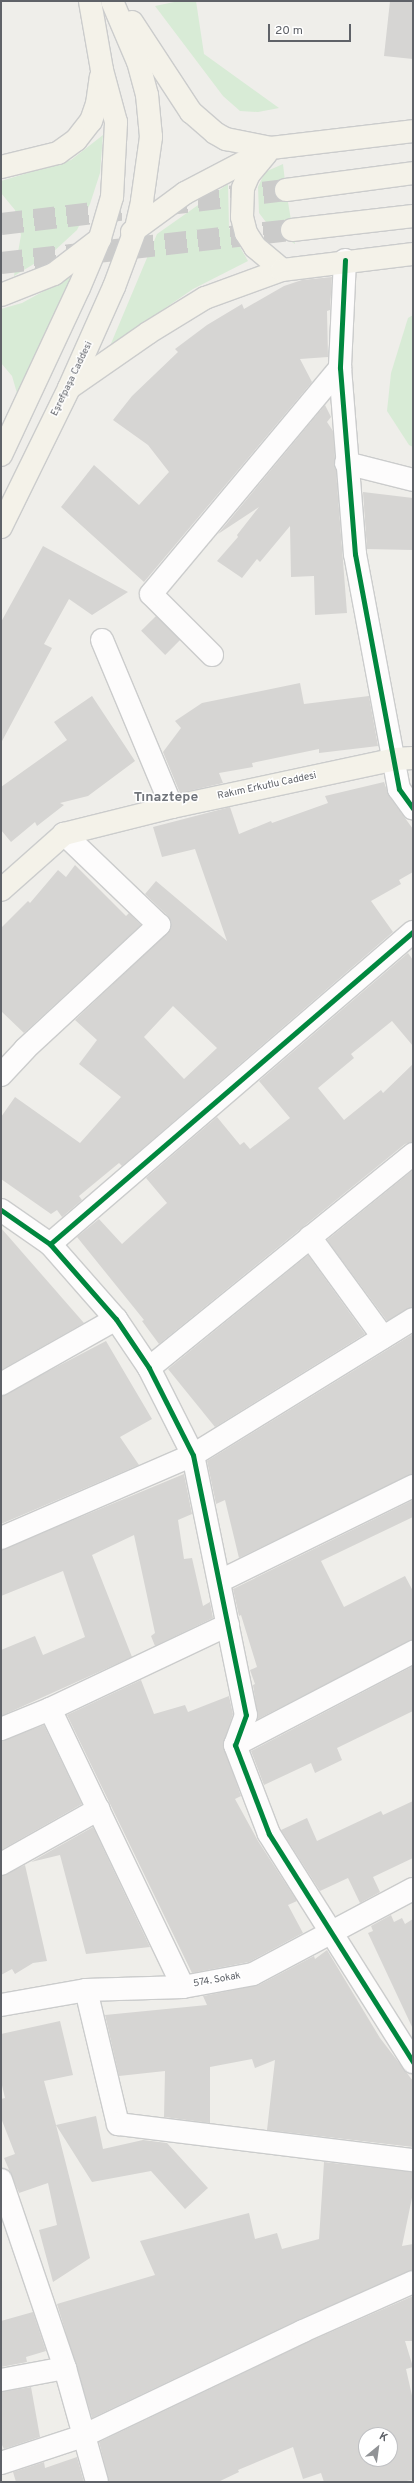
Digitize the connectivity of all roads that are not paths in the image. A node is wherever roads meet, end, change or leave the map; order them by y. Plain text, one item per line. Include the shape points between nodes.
1 (90, 1) edge
2 (112, 1) edge
3 (119, 1) edge
4 (102, 70) junction
5 (413, 131) edge
6 (271, 148) junction
7 (149, 150) junction
8 (1, 167) edge
9 (413, 173) edge
10 (286, 190) tunnel mouth
11 (413, 216) edge
12 (136, 228) junction
13 (292, 230) tunnel mouth
14 (100, 238) junction
15 (413, 254) edge
16 (345, 260) junction
17 (282, 270) junction
18 (79, 288) junction
19 (1, 295) edge
20 (340, 368) junction
21 (69, 388) junction
22 (1, 420) edge
23 (3, 451) edge
24 (346, 462) junction
25 (413, 480) edge
26 (1, 528) edge
27 (102, 640) dead end
28 (212, 655) dead end
29 (404, 759) edge
30 (172, 807) junction
31 (413, 808) edge
32 (64, 834) junction
33 (1, 890) edge
34 (413, 932) edge
35 (1, 1075) edge
36 (413, 1154) edge
37 (2, 1211) edge
38 (310, 1237) junction
39 (50, 1244) junction
40 (413, 1318) edge
41 (116, 1319) junction
42 (383, 1337) junction
43 (149, 1368) junction
44 (1, 1384) edge
45 (193, 1455) junction
46 (413, 1486) edge
47 (1, 1538) edge
48 (220, 1581) junction
49 (228, 1625) junction
50 (413, 1652) edge
51 (50, 1709) junction
52 (1, 1729) edge
53 (235, 1745) junction
54 (99, 1809) junction
55 (1, 1864) edge
56 (413, 1889) edge
57 (332, 1934) junction
58 (183, 1986) junction
59 (86, 1990) junction
60 (1, 2005) edge
61 (413, 2062) edge
62 (413, 2160) edge
63 (1, 2180) edge
64 (413, 2282) edge
65 (65, 2368) junction
66 (1, 2380) edge
67 (83, 2436) junction
68 (1, 2463) edge
69 (97, 2482) edge

1 - 4 main road
2 - 7 main road via 138,62 147,95 151,137
3 - 6 main road via 175,90 203,124 226,139
4 - 8 main road via 92,121 76,140 58,153
4 - 14 main road via 116,122 112,197
5 - 6 main road
6 - 12 main road via 185,193
6 - 17 main road via 249,174 243,188 242,217 246,233 255,247
7 - 12 main road, Eşrefpaşa Caddesi via 146,184
7 - 14 main road via 141,172
9 - 10 main road
11 - 13 main road
12 - 18 main road
12 - 21 main road, Eşrefpaşa Caddesi via 114,287
14 - 18 main road
14 - 19 main road via 54,274
15 - 16 main road
16 - 17 main road
16 - 20 street
17 - 21 main road via 205,298 148,333
18 - 23 main road
20 - 24 street
20 - 28 street via 151,594
21 - 26 main road, Eşrefpaşa Caddesi
22 - 23 main road
24 - 25 street
24 - 29 street via 355,554
27 - 30 street
29 - 30 main road, Rakım Erkutlu Caddesi
29 - 31 street via 399,789
30 - 32 main road, Rakım Erkutlu Caddesi
32 - 33 main road, Rakım Erkutlu Caddesi
32 - 35 street via 159,924 25,1049
34 - 39 street
36 - 38 street
37 - 39 street
38 - 42 street
38 - 43 street
39 - 41 street
40 - 42 street
41 - 43 street
41 - 44 street
42 - 45 street
43 - 45 street
45 - 47 street
45 - 48 street
46 - 48 street
48 - 49 street
49 - 51 street
49 - 53 street via 246,1715
50 - 53 street
51 - 52 street
51 - 54 street
53 - 57 street via 269,1834
54 - 55 street
54 - 58 street
56 - 57 street, 574. Sokak
57 - 58 street, 574. Sokak via 253,1974
57 - 61 street
58 - 59 street, 574. Sokak
59 - 60 street, 574. Sokak
59 - 62 street via 118,2124
63 - 65 street
64 - 67 street via 303,2331
65 - 66 street
65 - 67 street
67 - 68 street
67 - 69 street

